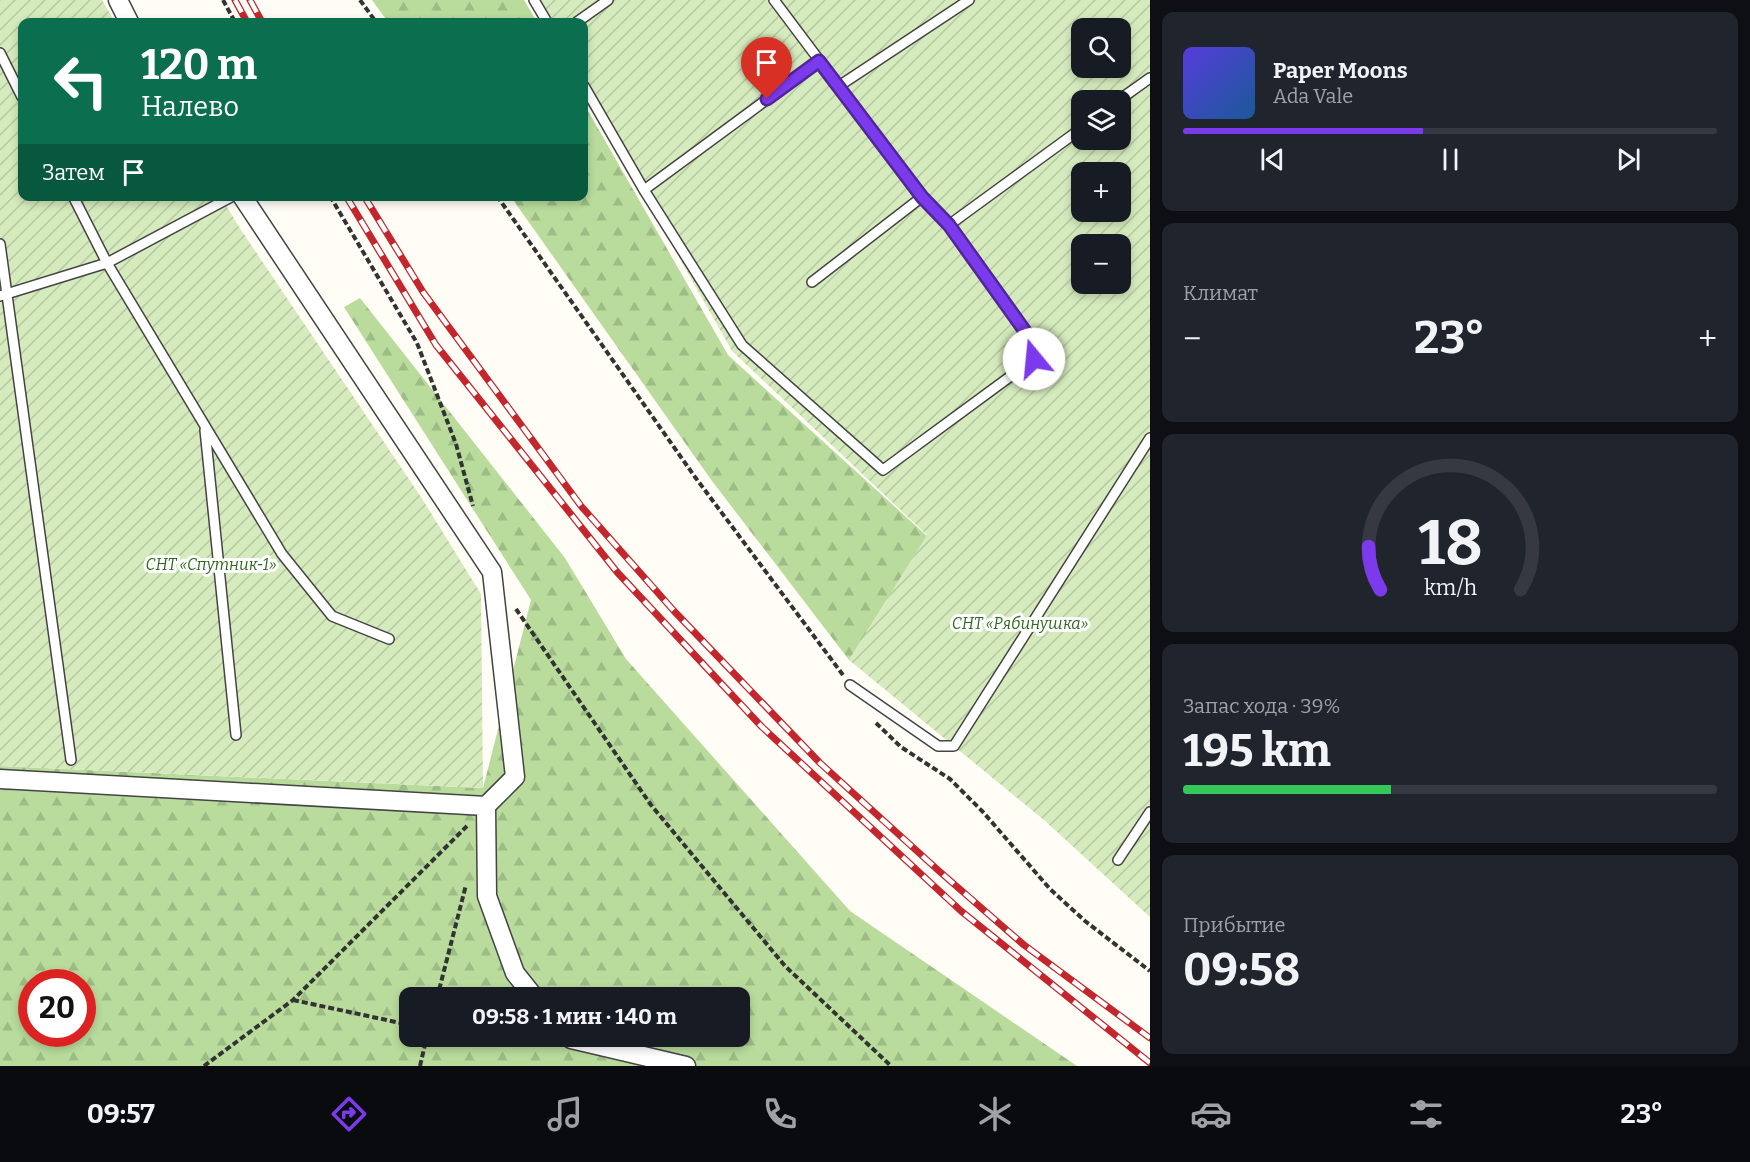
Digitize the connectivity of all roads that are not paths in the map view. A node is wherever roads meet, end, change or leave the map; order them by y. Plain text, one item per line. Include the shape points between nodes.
1 (118, 0) edge
2 (534, 0) edge
3 (608, 0) edge
4 (774, 0) edge
5 (969, 0) edge
6 (127, 18) edge
7 (545, 18) edge
8 (583, 18) edge
9 (0, 53) edge
10 (819, 61) junction
11 (1150, 78) edge
12 (839, 86) junction
13 (18, 89) edge
14 (1131, 91) edge
15 (588, 93) edge
16 (1071, 136) edge
17 (644, 190) junction
18 (922, 197) junction
19 (76, 201) edge
20 (224, 201) edge
21 (245, 201) edge
22 (949, 225) junction
23 (0, 244) edge
24 (107, 263) junction
25 (812, 282) dead end
26 (4, 295) edge
27 (205, 426) junction
28 (1150, 438) edge
29 (389, 639) dead end
30 (850, 686) road end
31 (236, 735) dead end
32 (71, 760) dead end
33 (0, 779) edge
34 (486, 806) junction
35 (1150, 812) edge
36 (1118, 860) dead end
37 (526, 987) edge
38 (605, 1047) edge
39 (687, 1066) edge

1 - 6 street
2 - 7 lane
3 - 8 lane
4 - 10 lane
5 - 12 lane
9 - 13 lane
10 - 12 lane
10 - 17 lane
11 - 14 lane
12 - 18 lane
15 - 17 lane
16 - 22 lane
17 - 22 lane via 742,345 883,470 1034,359 1032,341
18 - 22 lane
18 - 25 lane
19 - 24 lane
20 - 24 lane
21 - 34 street via 492,572 515,777
23 - 26 lane
24 - 26 lane
24 - 27 lane
26 - 32 lane
27 - 29 lane via 282,554 332,616
27 - 31 lane
28 - 30 lane via 954,746 938,746
33 - 34 street
34 - 37 street via 487,896 515,973
35 - 36 lane
38 - 39 street

